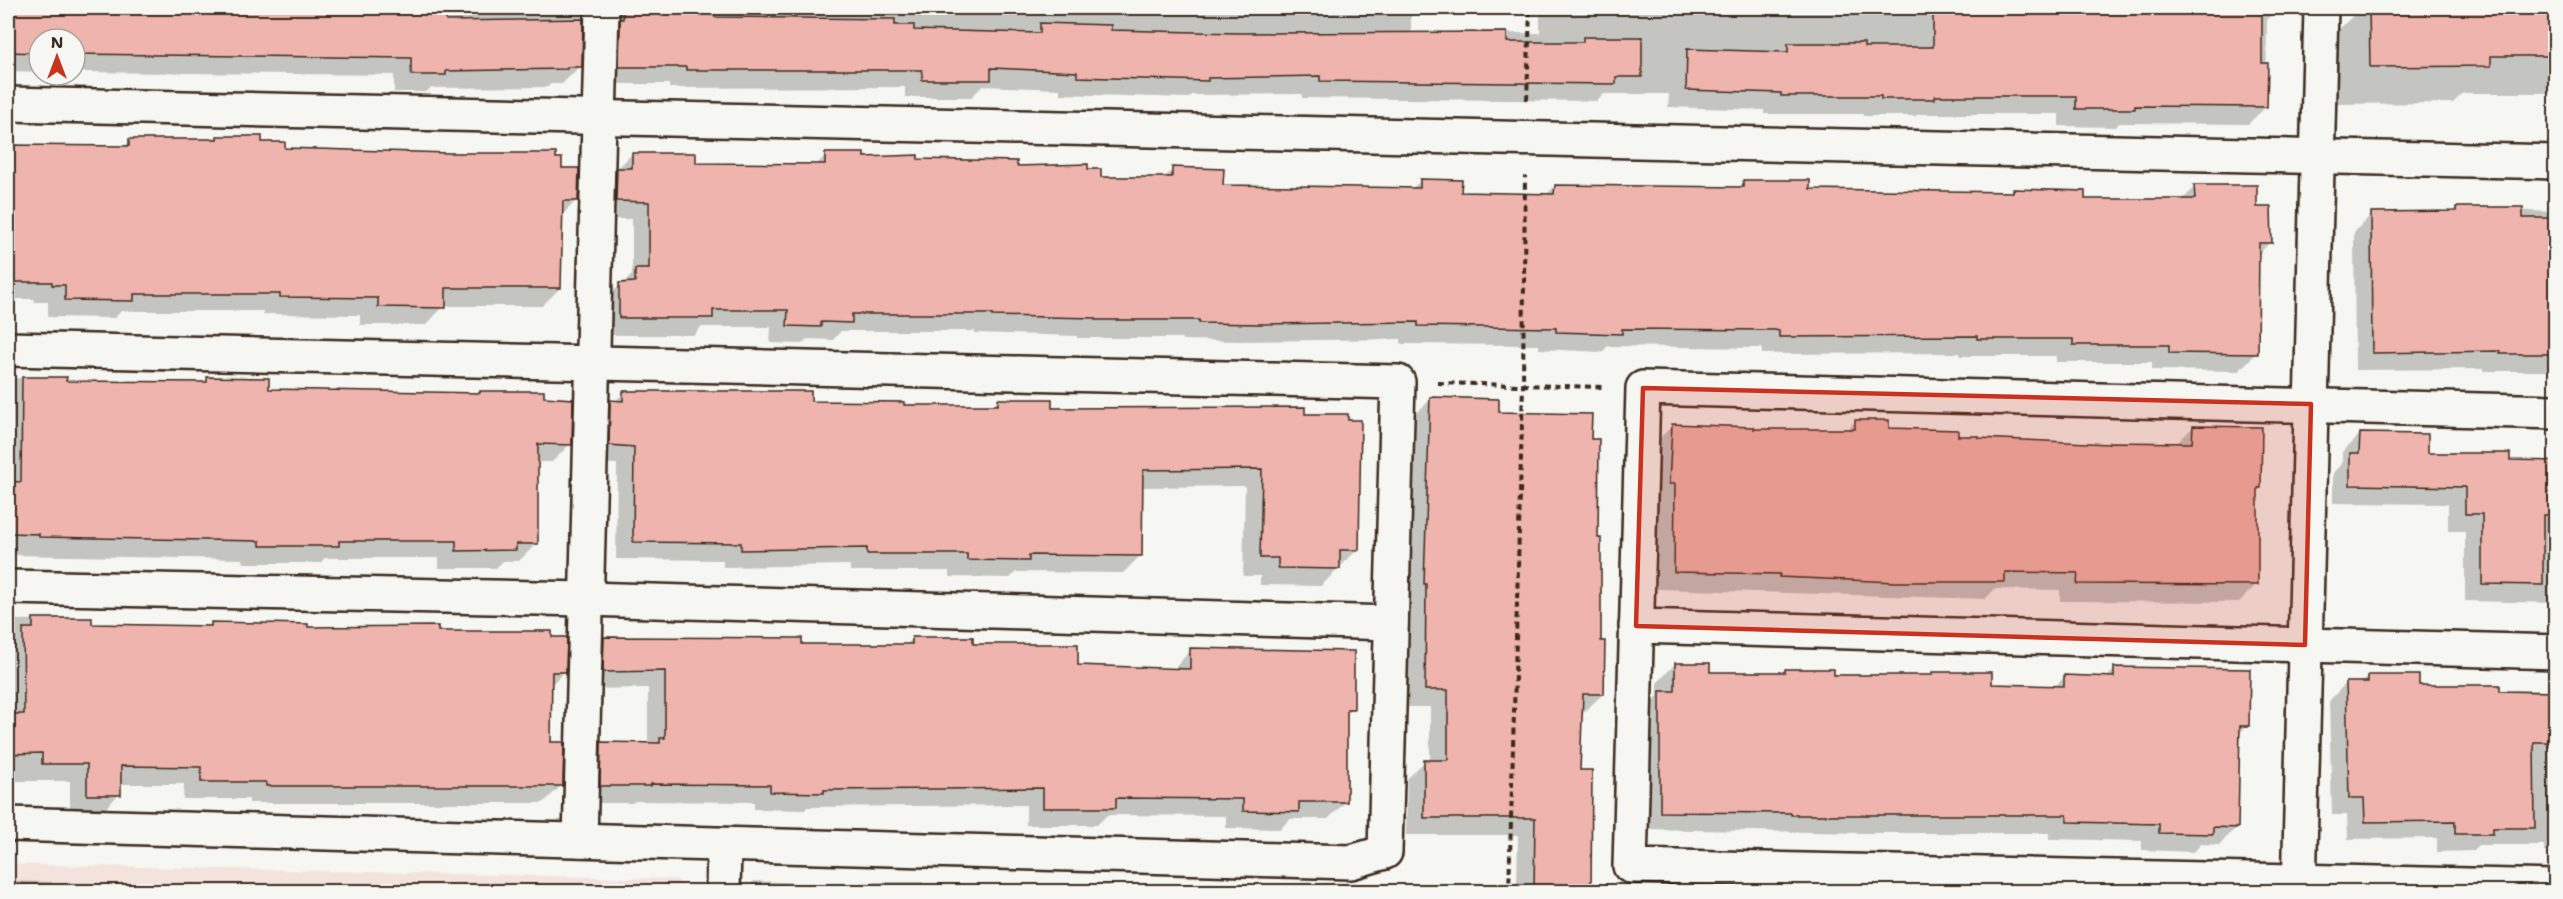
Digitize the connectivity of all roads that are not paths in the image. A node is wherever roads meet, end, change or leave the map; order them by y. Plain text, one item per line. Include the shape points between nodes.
1 (602, 8) edge
2 (2322, 8) edge
3 (8, 104) edge
4 (599, 117) junction
5 (2318, 158) junction
6 (2556, 162) edge
7 (8, 349) edge
8 (593, 363) junction
9 (2311, 404) junction
10 (2556, 412) edge
11 (8, 587) edge
12 (586, 599) junction
13 (1391, 623) junction
14 (1636, 626) junction
15 (2305, 645) junction
16 (2556, 652) edge
17 (8, 824) edge
18 (580, 840) junction
19 (724, 846) junction
20 (2299, 886) edge
21 (2556, 887) edge
22 (723, 891) edge

1 - 4 street
2 - 5 street
3 - 4 street
4 - 5 street
4 - 8 street
5 - 6 street
5 - 9 street
7 - 8 street
8 - 12 street
8 - 13 street via 1398,382
9 - 10 street
9 - 14 street via 1643,388
9 - 15 street
11 - 12 street
12 - 13 street
12 - 18 street
13 - 19 street via 1385,852 1351,862
14 - 15 street
14 - 20 street via 1630,866
15 - 16 street
15 - 20 street
17 - 18 street
18 - 19 street
19 - 22 street
20 - 21 street

